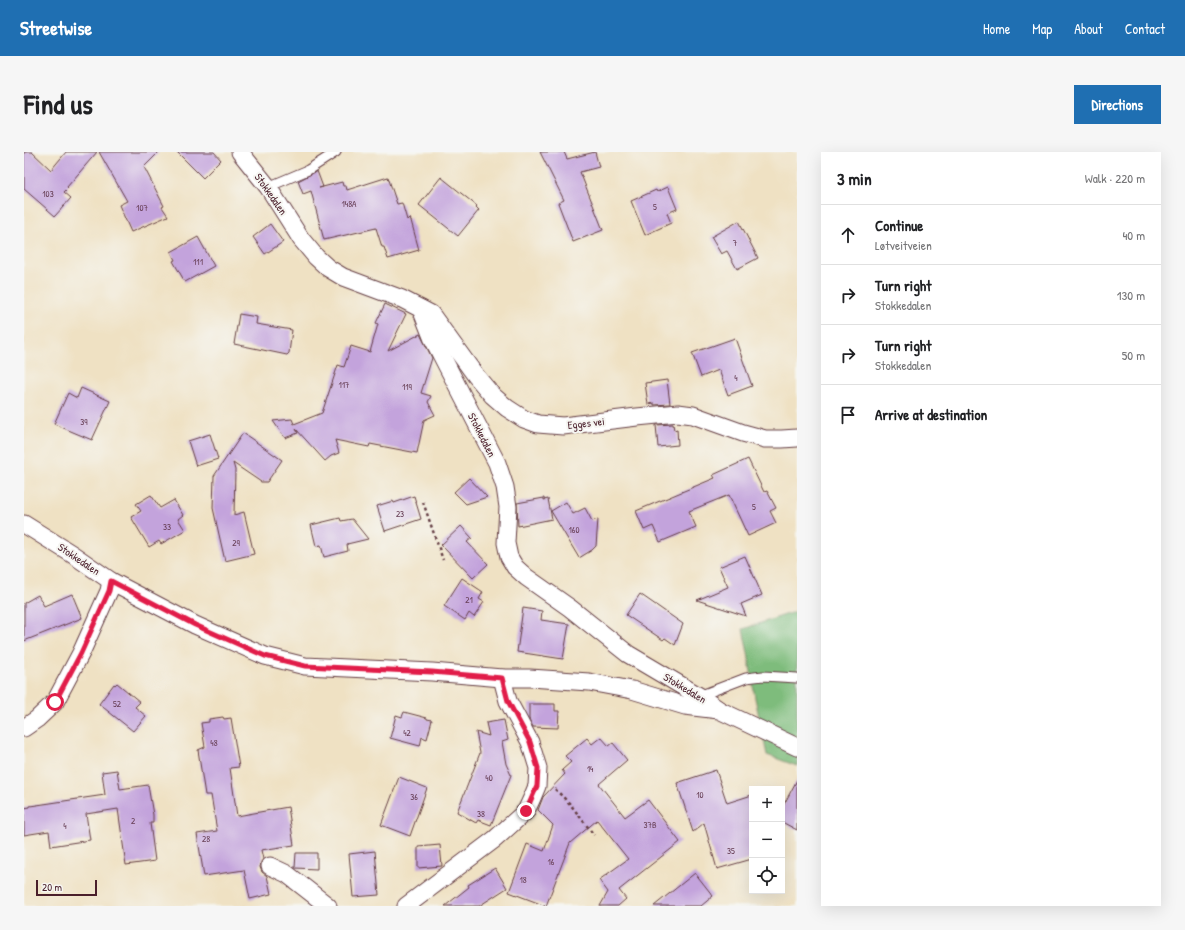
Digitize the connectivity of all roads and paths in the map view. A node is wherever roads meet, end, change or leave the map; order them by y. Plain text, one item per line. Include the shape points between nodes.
1 (240, 152) edge
2 (336, 152) edge
3 (268, 187) junction
4 (421, 309) junction
5 (797, 438) edge
6 (423, 502) dead end
7 (24, 524) edge
8 (443, 560) dead end
9 (111, 581) junction
10 (502, 678) junction
11 (797, 678) edge
12 (699, 696) junction
13 (719, 710) junction
14 (24, 728) edge
15 (797, 747) edge
16 (550, 785) dead end
17 (594, 835) dead end
18 (270, 866) dead end
19 (328, 906) edge
20 (406, 906) edge

1 - 3 street, Stokkedalen
2 - 3 lane via 308,170
3 - 4 street, Stokkedalen via 301,239 328,268 343,277 402,299
4 - 5 street, Egges vei via 439,324 492,395 524,419 538,424 563,426 678,413 693,415 764,439
4 - 12 street, Stokkedalen via 432,337 497,463 508,507 506,543 509,557 515,567 628,654
6 - 8 path
7 - 9 street, Stokkedalen
9 - 10 street, Stokkedalen via 195,625 265,656 285,662 305,666
9 - 14 street via 81,653 55,702
10 - 13 street, Stokkedalen via 589,682 632,690 685,706
10 - 20 street via 508,701 530,742 538,768 537,786 532,798 526,811 495,839
11 - 12 lane via 746,678
12 - 13 street, Stokkedalen
13 - 15 street, Stokkedalen
16 - 17 path via 570,804
18 - 19 street via 287,874

